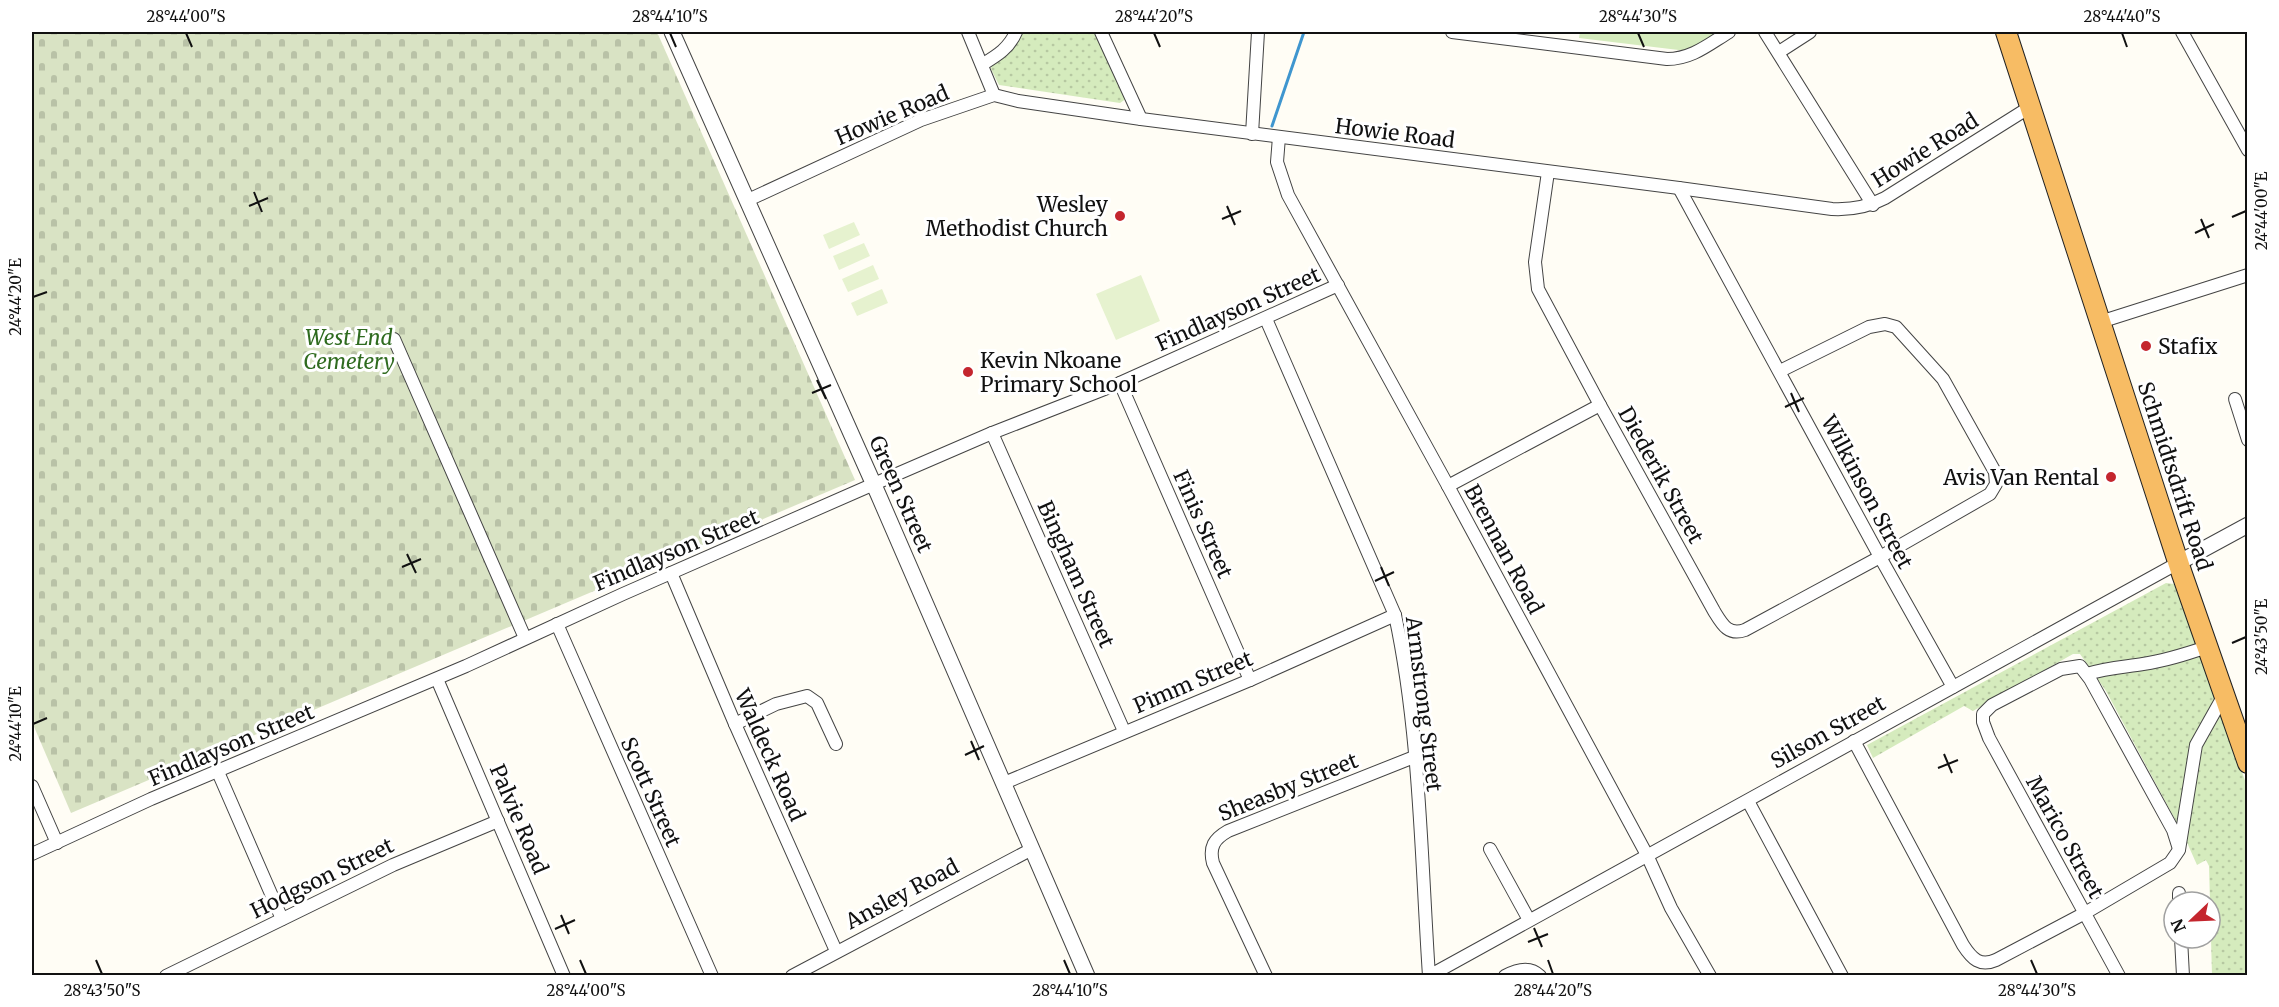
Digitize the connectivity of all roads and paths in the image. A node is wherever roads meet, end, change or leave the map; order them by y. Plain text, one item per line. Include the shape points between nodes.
1 (672, 32) edge
2 (968, 32) edge
3 (1016, 32) edge
4 (1101, 32) edge
5 (1258, 32) edge
6 (1452, 32) edge
7 (1729, 32) edge
8 (1765, 32) edge
9 (1810, 32) edge
10 (2006, 32) edge
11 (2182, 32) edge
12 (1484, 34) edge
13 (1779, 52) junction
14 (982, 64) junction
15 (994, 95) junction
16 (2030, 107) junction
17 (1141, 119) junction
18 (1252, 134) junction
19 (1279, 137) junction
20 (2247, 150) edge
21 (1548, 172) junction
22 (1679, 188) junction
23 (748, 200) junction
24 (1873, 204) junction
25 (2247, 275) edge
26 (1338, 285) junction
27 (1266, 319) junction
28 (2100, 322) junction
29 (394, 339) dead end
30 (1780, 371) junction
31 (1120, 384) junction
32 (2235, 399) dead end
33 (1600, 405) junction
34 (992, 433) junction
35 (2247, 440) edge
36 (874, 484) junction
37 (1448, 486) junction
38 (2247, 525) edge
39 (1880, 557) junction
40 (2178, 563) junction
41 (671, 573) junction
42 (1395, 615) junction
43 (557, 624) junction
44 (525, 638) junction
45 (2207, 647) junction
46 (2084, 670) junction
47 (437, 679) junction
48 (1250, 680) junction
49 (1953, 687) junction
50 (2224, 695) junction
51 (735, 724) junction
52 (1125, 731) junction
53 (1854, 741) junction
54 (836, 744) dead end
55 (1414, 757) junction
56 (2247, 763) edge
57 (218, 772) junction
58 (1004, 783) junction
59 (32, 786) edge
60 (1748, 801) junction
61 (498, 820) junction
62 (57, 843) junction
63 (1032, 849) junction
64 (1490, 849) dead end
65 (2179, 850) junction
66 (32, 854) edge
67 (1647, 855) junction
68 (2085, 913) junction
69 (282, 919) junction
70 (1529, 920) junction
71 (2182, 950) edge
72 (836, 951) junction
73 (166, 975) edge
74 (564, 975) edge
75 (712, 975) edge
76 (792, 975) edge
77 (1087, 975) edge
78 (1266, 975) edge
79 (1429, 975) edge
80 (1505, 975) edge
81 (1540, 975) edge
82 (1710, 975) edge
83 (1842, 975) edge
84 (2119, 975) edge
85 (2183, 975) edge

1 - 23 street, Green Street
2 - 14 street
3 - 14 street via 1002,53
4 - 17 street
5 - 18 street
6 - 12 street
7 - 12 street via 1680,59
8 - 13 street
9 - 13 street
10 - 16 highway, Schmidtsdrift Road
11 - 20 street
13 - 24 street
14 - 15 street
15 - 17 street, Howie Road
15 - 23 street, Howie Road via 921,120
16 - 24 street, Howie Road
16 - 28 highway, Schmidtsdrift Road
17 - 18 street, Howie Road
18 - 19 street, Howie Road
19 - 21 street, Howie Road
19 - 26 street, Brennan Road via 1277,162 1288,195
21 - 22 street, Howie Road
21 - 33 street, Diederik Street via 1536,280
22 - 24 street, Howie Road via 1832,209 1851,210
22 - 30 street, Wilkinson Street
23 - 36 street, Green Street
25 - 28 street
26 - 27 street, Findlayson Street
26 - 37 street, Brennan Road
27 - 31 street, Findlayson Street
27 - 42 street, Armstrong Street
28 - 40 highway, Schmidtsdrift Road
29 - 44 street
30 - 39 street, Wilkinson Street
30 - 39 street via 1869,327 1896,327 1943,379 1995,472 1996,484 1990,494
31 - 34 street, Findlayson Street
31 - 48 street, Finis Street
32 - 35 street
33 - 37 street
33 - 39 street, Diederik Street via 1728,631 1745,630
34 - 36 street, Findlayson Street
34 - 52 street, Bingham Street
36 - 41 street, Findlayson Street
36 - 58 street, Green Street
37 - 67 street, Brennan Road
38 - 40 street, Silson Street
39 - 49 street, Wilkinson Street
40 - 45 highway, Schmidtsdrift Road
40 - 49 street, Silson Street
41 - 43 street, Findlayson Street
41 - 51 street, Waldeck Road
42 - 48 street, Pimm Street
42 - 55 street, Armstrong Street
43 - 44 street, Findlayson Street
43 - 75 street, Scott Street
44 - 47 street, Findlayson Street
45 - 46 street via 2163,660
45 - 50 highway, Schmidtsdrift Road
46 - 65 street via 2173,830
46 - 68 street, Marico Street via 2061,669 1992,705 1983,714 1983,722
47 - 57 street, Findlayson Street
47 - 61 street, Palvie Road
48 - 52 street, Pimm Street
49 - 53 street, Silson Street
50 - 56 highway, Schmidtsdrift Road
50 - 65 street via 2196,745
51 - 54 street via 776,704 807,696 817,703
51 - 72 street, Waldeck Road
52 - 58 street, Pimm Street
53 - 60 street, Silson Street
53 - 68 street via 1971,957 1985,963 1996,960
55 - 78 street, Sheasby Street via 1228,831 1213,842 1213,863
55 - 79 street, Armstrong Street
57 - 62 street, Findlayson Street
57 - 69 street
58 - 63 street, Green Street
59 - 62 street
60 - 67 street, Silson Street
60 - 83 street
61 - 69 street, Hodgson Street
61 - 74 street, Palvie Road
62 - 66 street, Findlayson Street
63 - 72 street, Ansley Road
63 - 77 street, Green Street
64 - 70 street
65 - 68 street via 2170,863
67 - 70 street, Silson Street
67 - 82 street, Brennan Road via 1671,908
68 - 84 street, Marico Street
69 - 73 street, Hodgson Street
70 - 79 street, Silson Street
71 - 85 street
72 - 76 street, Ansley Road
80 - 81 street via 1525,969

